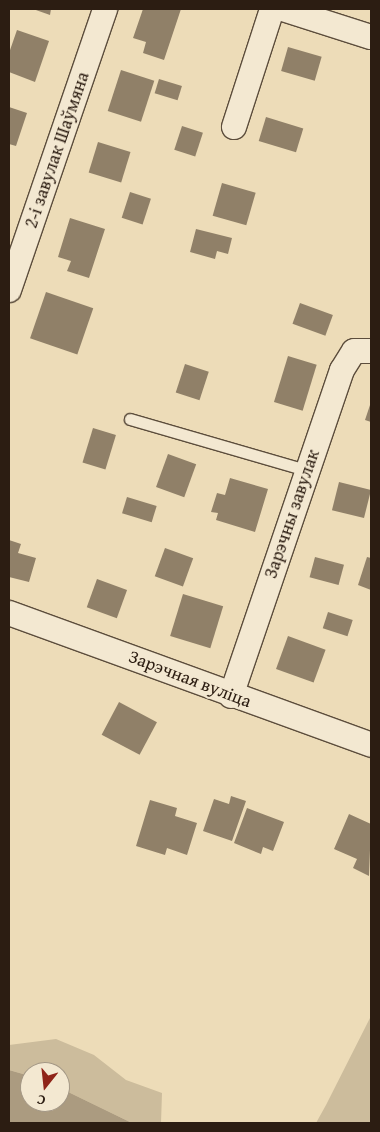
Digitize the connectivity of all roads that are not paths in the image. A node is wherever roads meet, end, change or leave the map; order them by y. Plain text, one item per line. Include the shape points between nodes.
1 (105, 9) edge
2 (272, 9) edge
3 (283, 9) edge
4 (371, 37) edge
5 (234, 126) dead end
6 (9, 290) edge
7 (371, 352) edge
8 (130, 419) dead end
9 (306, 470) junction
10 (9, 613) edge
11 (231, 696) junction
12 (371, 745) edge

1 - 6 street, 2-і завулак Шаўмяна
2 - 5 street
3 - 4 street
7 - 9 street, Зарэчны завулак via 354,351 342,370
8 - 9 lane
9 - 11 street, Зарэчны завулак
10 - 11 street, Зарэчная вуліца
11 - 12 street, Зарэчная вуліца

